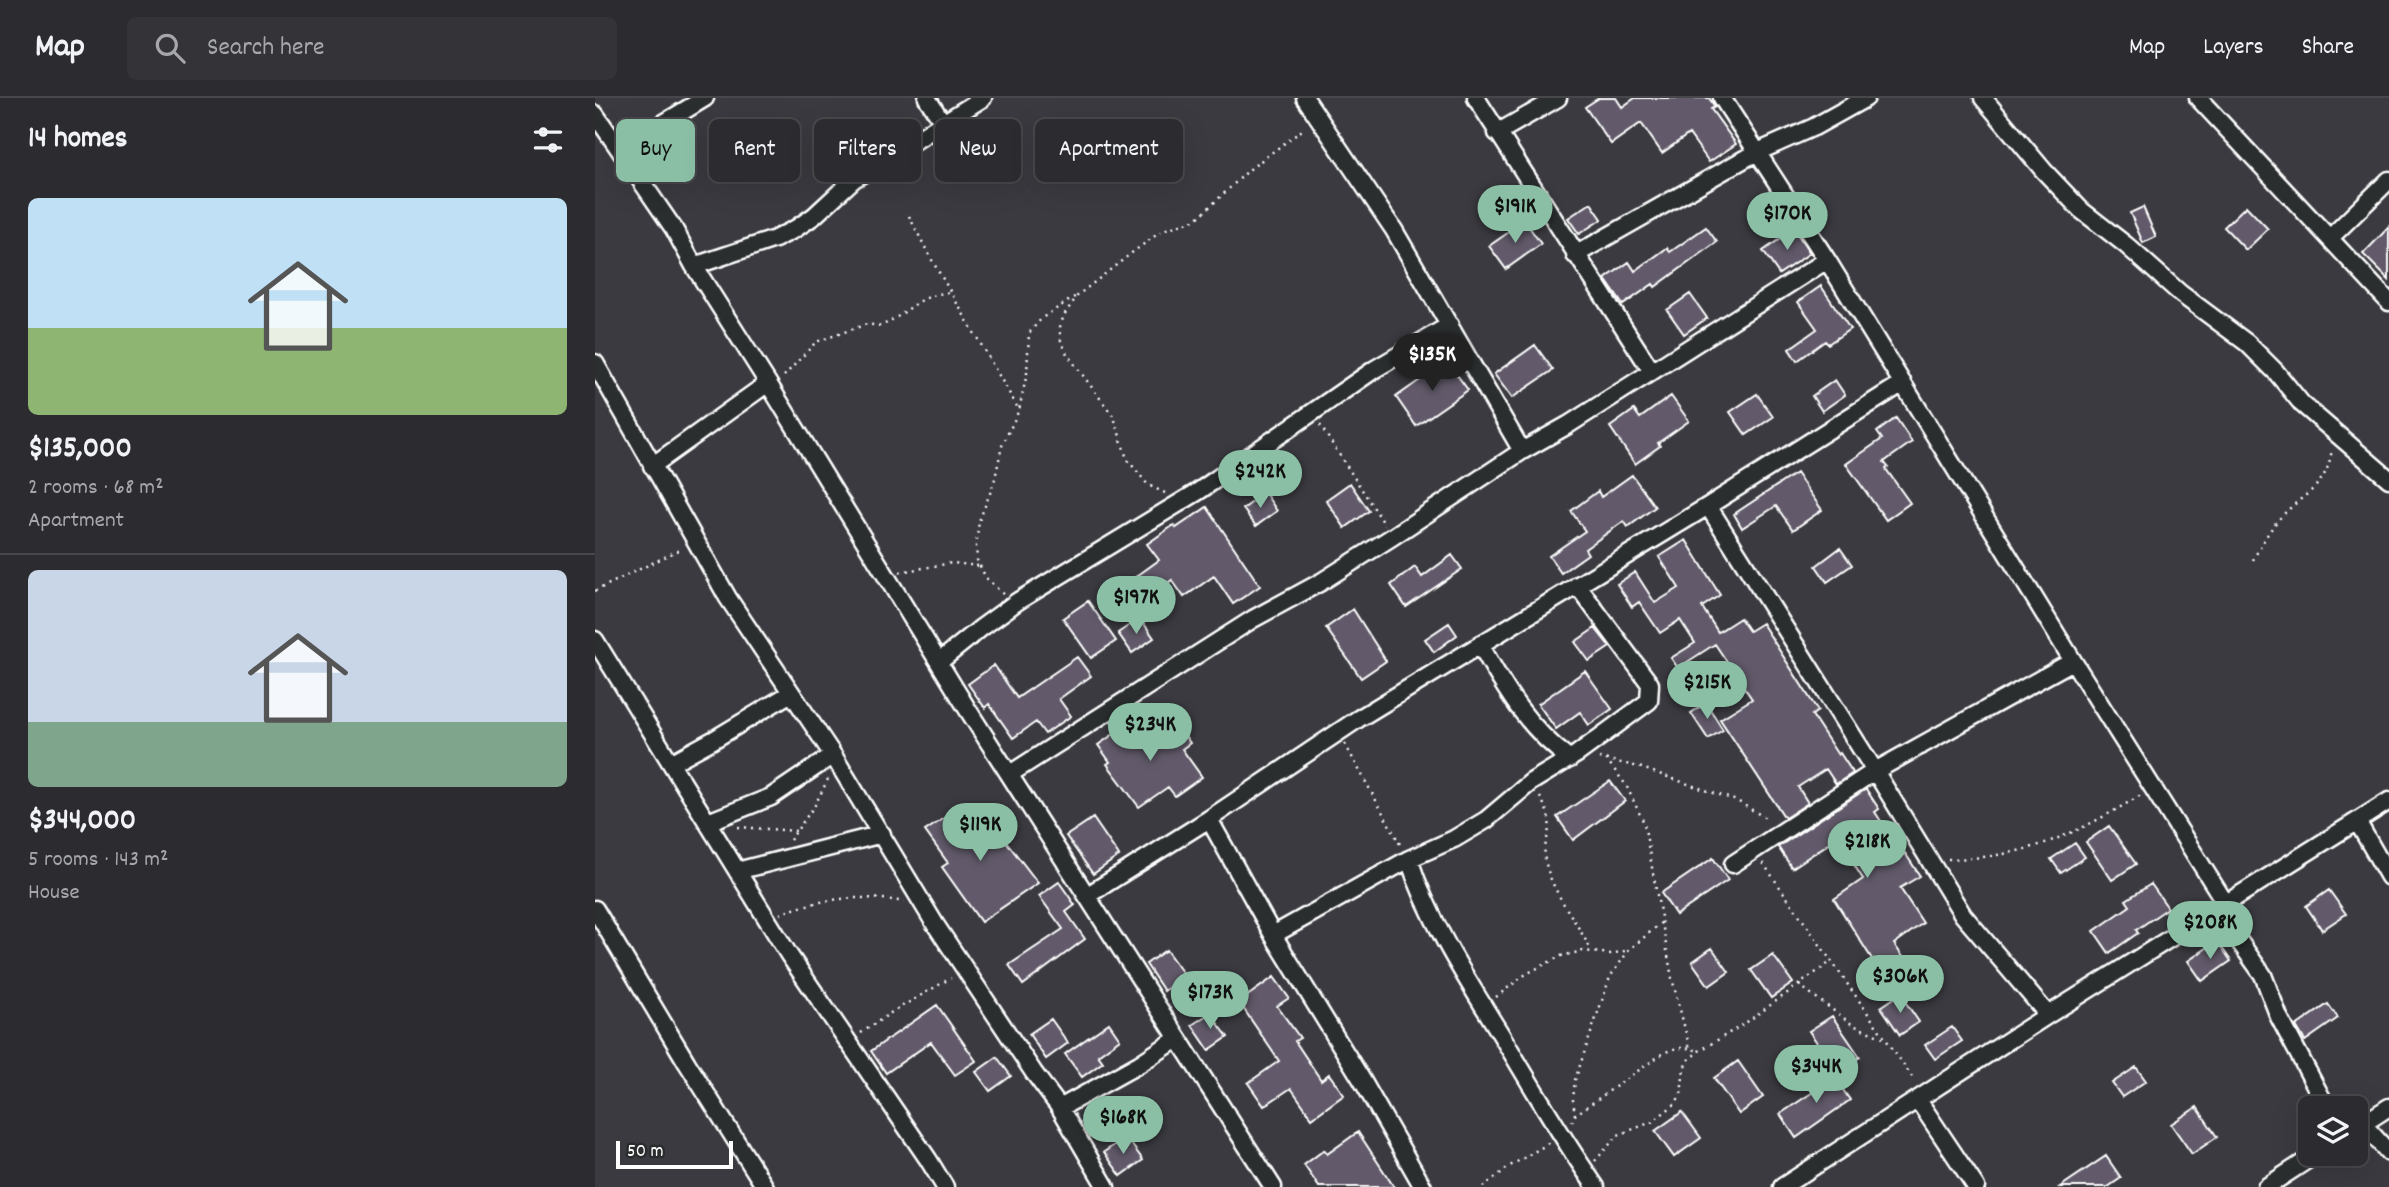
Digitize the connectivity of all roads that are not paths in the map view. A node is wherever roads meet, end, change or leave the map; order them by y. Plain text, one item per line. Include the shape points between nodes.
1 (705, 98) edge
2 (927, 98) edge
3 (983, 98) edge
4 (1305, 98) edge
5 (1476, 98) edge
6 (1558, 98) edge
7 (1722, 98) edge
8 (1866, 98) edge
9 (1983, 98) edge
10 (2198, 98) edge
11 (595, 114) edge
12 (670, 119) edge
13 (940, 119) edge
14 (949, 119) edge
15 (935, 128) edge
16 (1497, 133) junction
17 (616, 142) edge
18 (1755, 153) junction
19 (2389, 180) edge
20 (643, 182) edge
21 (2330, 238) junction
22 (1575, 255) junction
23 (1827, 260) junction
24 (694, 266) junction
25 (2389, 302) edge
26 (1450, 325) junction
27 (595, 363) edge
28 (1651, 370) junction
29 (768, 383) junction
30 (1903, 383) junction
31 (1522, 451) junction
32 (652, 466) junction
33 (2389, 479) edge
34 (1709, 506) junction
35 (1577, 585) junction
36 (595, 640) edge
37 (1480, 644) junction
38 (2073, 661) junction
39 (939, 662) junction
40 (791, 693) junction
41 (1574, 757) junction
42 (835, 758) junction
43 (671, 763) junction
44 (1875, 771) junction
45 (1010, 774) junction
46 (2389, 801) edge
47 (1209, 819) junction
48 (712, 821) junction
49 (2357, 821) junction
50 (882, 834) junction
51 (1409, 859) junction
52 (1733, 864) dead end
53 (737, 871) junction
54 (2389, 877) edge
55 (1088, 895) junction
56 (2227, 904) junction
57 (595, 909) edge
58 (1273, 935) junction
59 (2048, 1015) junction
60 (1177, 1039) junction
61 (2321, 1096) edge
62 (1922, 1098) junction
63 (2389, 1107) edge
64 (1060, 1108) junction
65 (2368, 1121) edge
66 (2368, 1135) edge
67 (2389, 1153) edge
68 (2298, 1166) edge
69 (765, 1187) edge
70 (944, 1187) edge
71 (1107, 1187) edge
72 (1273, 1187) edge
73 (1423, 1187) edge
74 (1596, 1187) edge
75 (1782, 1187) edge
76 (1976, 1187) edge
77 (2266, 1187) edge

1 - 12 street
2 - 13 street
3 - 14 street
4 - 26 street via 1394,230
5 - 16 street
6 - 16 street
7 - 18 street
8 - 18 street
9 - 33 street via 2081,210 2247,343 2302,404
10 - 21 street
11 - 17 street
15 - 24 street via 854,179 795,229
16 - 22 street
18 - 22 street
18 - 23 street
19 - 21 street
20 - 24 street
21 - 25 street
22 - 28 street
23 - 28 street
23 - 30 street
24 - 29 street
26 - 31 street
26 - 39 street via 1375,369 1186,499 1018,601
27 - 32 street
28 - 31 street
29 - 32 street
29 - 39 street
30 - 34 street
30 - 38 street
31 - 45 street via 1321,582 1253,619
32 - 40 street via 728,598
34 - 35 street
34 - 44 street
35 - 37 street
35 - 41 street via 1650,684 1650,693 1642,708
36 - 43 street
37 - 41 street via 1531,726 1552,746
37 - 47 street
38 - 44 street
38 - 56 street
39 - 45 street
40 - 42 street
40 - 43 street
41 - 51 street via 1531,782 1486,820
42 - 48 street via 771,797
42 - 50 street
43 - 48 street
44 - 52 street
44 - 59 street via 1963,915
45 - 55 street
46 - 49 street
47 - 55 street
47 - 58 street
48 - 53 street
49 - 54 street
49 - 56 street
50 - 53 street
50 - 64 street via 965,970
51 - 58 street
51 - 74 street via 1445,941
53 - 70 street
55 - 60 street
56 - 59 street
56 - 61 street via 2234,934 2263,975 2279,1017
57 - 69 street
58 - 73 street
59 - 62 street
60 - 64 street
60 - 72 street
62 - 75 street
62 - 76 street
63 - 65 street
64 - 71 street
66 - 67 street
68 - 77 street

